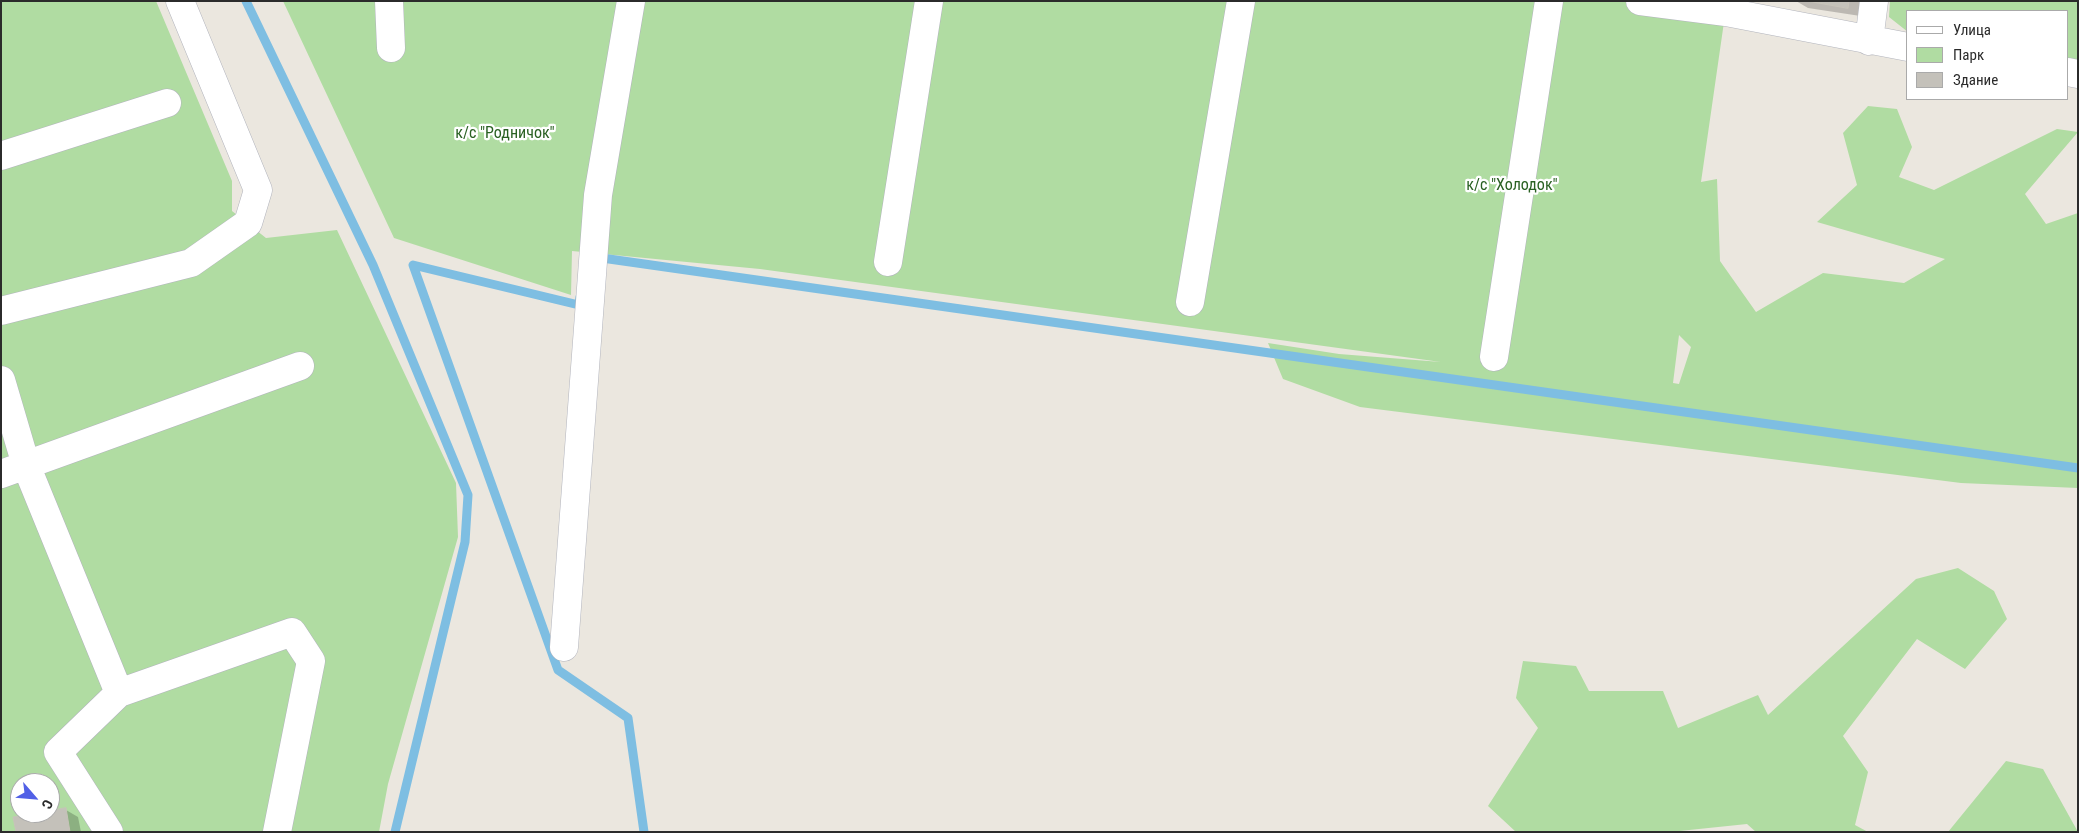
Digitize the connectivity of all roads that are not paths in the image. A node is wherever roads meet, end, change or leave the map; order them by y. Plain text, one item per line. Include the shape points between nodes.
1 (180, 1) edge
2 (389, 1) edge
3 (631, 1) edge
4 (929, 1) edge
5 (1241, 1) edge
6 (1549, 1) edge
7 (1640, 1) edge
8 (1874, 1) edge
9 (1869, 41) junction
10 (1906, 47) edge
11 (390, 48) dead end
12 (167, 103) dead end
13 (1, 156) edge
14 (888, 262) dead end
15 (1190, 302) dead end
16 (1, 311) edge
17 (1494, 357) dead end
18 (300, 366) dead end
19 (1, 380) edge
20 (14, 470) edge
21 (564, 646) dead end
22 (120, 693) junction
23 (109, 832) edge
24 (277, 832) edge

1 - 16 lane via 258,190 248,223 191,263
2 - 11 lane
3 - 21 lane via 598,195
4 - 14 lane
5 - 15 lane
6 - 17 lane
7 - 9 lane via 1726,12
8 - 9 lane
9 - 10 lane
12 - 13 lane
18 - 20 lane
19 - 20 lane
20 - 22 lane
22 - 23 lane via 58,752
22 - 24 lane via 292,632 311,661

